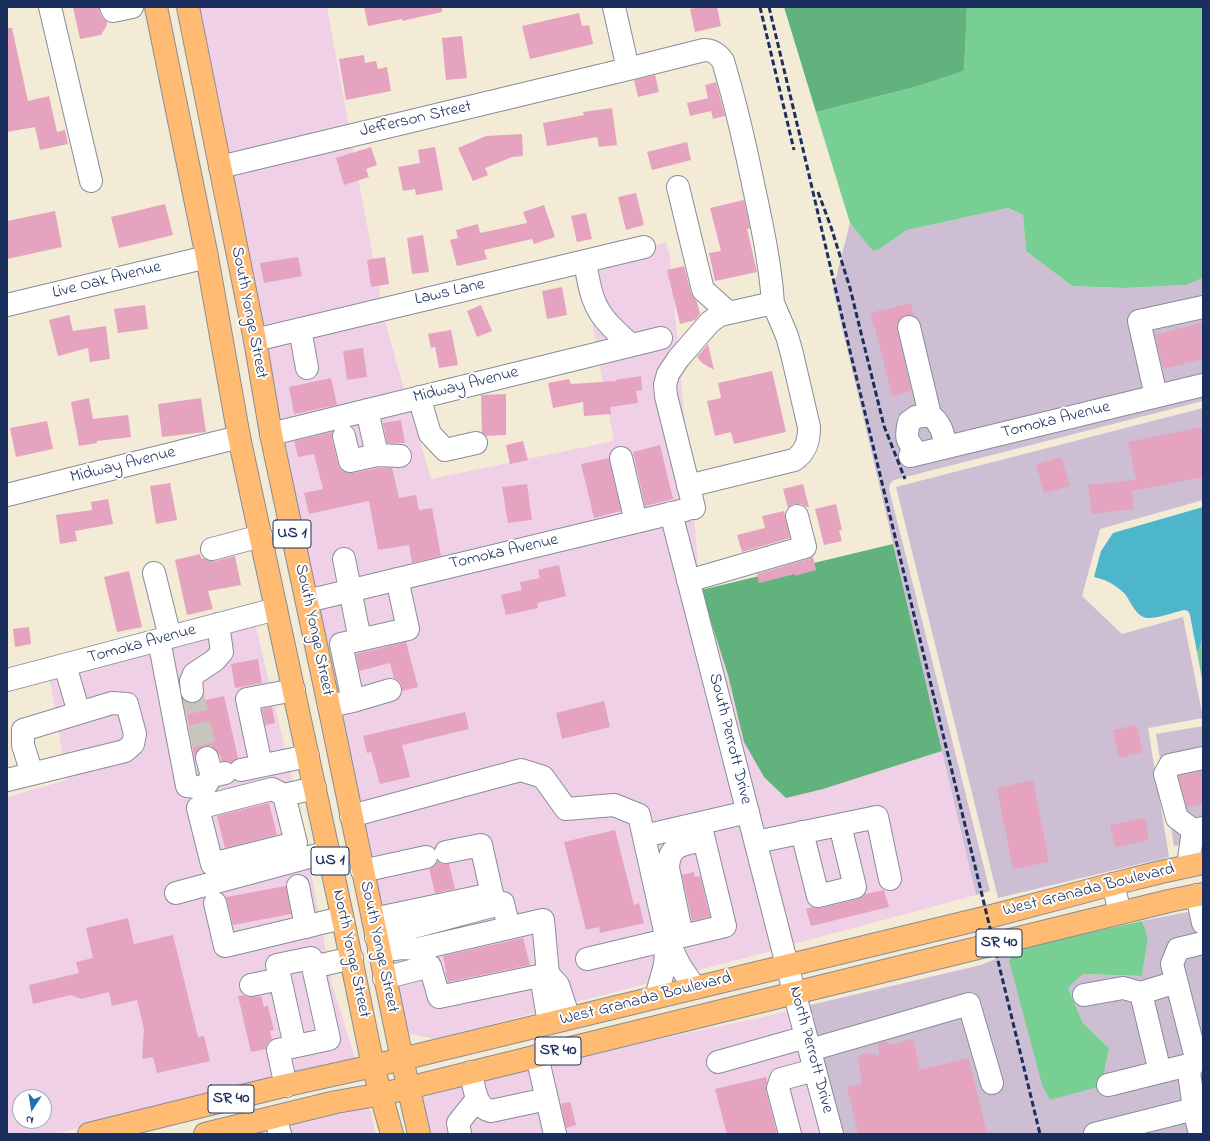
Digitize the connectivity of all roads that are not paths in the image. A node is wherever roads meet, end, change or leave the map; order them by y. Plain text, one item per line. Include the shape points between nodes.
1 (50, 7) edge
2 (112, 7) edge
3 (132, 7) edge
4 (156, 7) edge
5 (188, 7) edge
6 (614, 7) edge
7 (620, 72) junction
8 (220, 166) junction
9 (91, 181) dead end
10 (678, 187) dead end
11 (644, 247) dead end
12 (208, 257) junction
13 (585, 261) junction
14 (773, 303) junction
15 (7, 306) edge
16 (1203, 307) edge
17 (729, 313) junction
18 (908, 327) dead end
19 (300, 329) junction
20 (661, 338) dead end
21 (255, 340) junction
22 (631, 345) junction
23 (307, 368) dead end
24 (1203, 385) edge
25 (1156, 396) junction
26 (419, 397) junction
27 (367, 410) junction
28 (930, 415) junction
29 (271, 434) junction
30 (344, 436) dead end
31 (239, 437) junction
32 (476, 444) dead end
33 (946, 447) junction
34 (377, 455) junction
35 (400, 456) dead end
36 (621, 458) dead end
37 (250, 481) junction
38 (688, 486) junction
39 (7, 495) edge
40 (671, 513) junction
41 (797, 516) dead end
42 (636, 522) junction
43 (261, 536) junction
44 (212, 549) dead end
45 (344, 560) dead end
46 (154, 573) dead end
47 (397, 579) junction
48 (688, 581) junction
49 (350, 590) junction
50 (307, 601) junction
51 (276, 609) junction
52 (218, 624) junction
53 (165, 639) junction
54 (350, 642) junction
55 (317, 648) junction
56 (65, 665) junction
57 (7, 680) edge
58 (294, 690) junction
59 (390, 690) dead end
60 (192, 691) tunnel mouth
61 (353, 701) junction
62 (329, 706) junction
63 (79, 713) junction
64 (308, 756) junction
65 (1203, 758) edge
66 (229, 769) junction
67 (32, 774) junction
68 (7, 780) edge
69 (315, 788) junction
70 (284, 795) junction
71 (748, 812) junction
72 (351, 816) junction
73 (840, 825) junction
74 (1198, 829) edge
75 (702, 832) junction
76 (802, 832) junction
77 (644, 836) junction
78 (756, 842) junction
79 (328, 852) junction
80 (252, 863) junction
81 (1196, 865) edge
82 (362, 871) junction
83 (890, 879) dead end
84 (1113, 884) junction
85 (298, 886) dead end
86 (176, 893) dead end
87 (1200, 894) edge
88 (215, 904) dead end
89 (1120, 913) junction
90 (342, 918) junction
91 (1203, 923) edge
92 (306, 927) junction
93 (376, 936) junction
94 (675, 938) junction
95 (1203, 943) edge
96 (351, 958) junction
97 (587, 959) dead end
98 (787, 965) junction
99 (313, 967) junction
100 (548, 974) junction
101 (384, 978) junction
102 (280, 979) junction
103 (1176, 982) junction
104 (251, 985) dead end
105 (695, 988) junction
106 (1141, 993) junction
107 (795, 994) junction
108 (1084, 995) dead end
109 (656, 997) junction
110 (559, 1021) junction
111 (295, 1046) junction
112 (810, 1052) junction
113 (537, 1056) junction
114 (1197, 1059) edge
115 (402, 1060) junction
116 (718, 1062) dead end
117 (373, 1066) junction
118 (471, 1072) junction
119 (1160, 1072) junction
120 (992, 1083) dead end
121 (1108, 1085) dead end
122 (286, 1086) junction
123 (408, 1088) junction
124 (382, 1094) junction
125 (477, 1099) junction
126 (547, 1099) junction
127 (1194, 1109) junction
128 (277, 1126) edge
129 (115, 1130) edge
130 (89, 1134) edge
131 (205, 1134) edge
132 (392, 1134) edge
133 (419, 1134) edge
134 (460, 1134) edge
135 (555, 1134) edge
136 (790, 1134) edge
137 (832, 1134) edge
138 (1096, 1134) edge
139 (1200, 1134) edge

1 - 9 street
2 - 3 street via 112,11
4 - 12 main road, South Yonge Street / US 1
5 - 8 main road, South Yonge Street / US 1
6 - 7 street
7 - 8 street, Jefferson Street
7 - 14 street, Jefferson Street via 704,50 712,50 723,61 736,105 765,239
8 - 21 main road, South Yonge Street / US 1
10 - 17 street via 703,290
11 - 13 street, Laws Lane
12 - 15 street, Live Oak Avenue
12 - 31 main road, South Yonge Street / US 1
13 - 19 street, Laws Lane
13 - 22 street via 591,295 598,310 610,326
14 - 17 street
14 - 38 street, Jefferson Street via 792,354 809,427 807,445 801,456 794,460
16 - 25 street via 1139,321
17 - 38 street via 720,315 710,322 678,359 668,374 665,385
18 - 28 street
19 - 21 street, Laws Lane
19 - 23 street
20 - 22 street, Midway Avenue
21 - 29 main road, South Yonge Street / US 1
22 - 26 street, Midway Avenue
24 - 25 street, Tomoka Avenue
25 - 33 street, Tomoka Avenue
26 - 27 street, Midway Avenue
26 - 32 street via 430,434 445,450
27 - 29 street, Midway Avenue
27 - 34 street
28 - 33 street via 942,429
28 - 33 street, Tomoka Avenue via 916,417 909,422 906,435 914,455
29 - 50 main road, South Yonge Street / US 1
30 - 34 street via 350,461
31 - 37 main road, South Yonge Street / US 1
31 - 39 street, Midway Avenue
34 - 35 street
36 - 42 street
37 - 43 main road, South Yonge Street / US 1
37 - 50 main road via 261,493 284,583 292,592
38 - 40 street, Tomoka Avenue via 697,507
40 - 42 street, Tomoka Avenue
40 - 48 street, South Perrott Drive
41 - 48 street via 805,547
42 - 47 street, Tomoka Avenue
43 - 44 street
43 - 51 main road, South Yonge Street / US 1
45 - 49 street
46 - 53 street
47 - 49 street, Tomoka Avenue
47 - 54 street via 408,629
48 - 71 street, South Perrott Drive
49 - 50 street, Tomoka Avenue
49 - 54 street
50 - 55 main road, South Yonge Street / US 1
51 - 52 street, Tomoka Avenue
51 - 58 main road, North Yonge Street / US 1
52 - 53 street, Tomoka Avenue
52 - 60 street via 222,652 194,674 190,680
53 - 56 street, Tomoka Avenue
53 - 66 street via 187,786 204,788
54 - 55 street
54 - 61 street
55 - 62 main road, South Yonge Street / US 1
56 - 57 street, Tomoka Avenue
56 - 63 street
58 - 64 main road, North Yonge Street / US 1
58 - 66 street via 248,699
59 - 61 street
61 - 62 street
62 - 72 main road, South Yonge Street / US 1
63 - 67 street via 23,730 23,745
63 - 67 street via 112,703 127,704 135,734 133,744 125,751
64 - 66 street
64 - 69 main road, North Yonge Street / US 1
65 - 74 street via 1170,765 1165,774 1177,818
67 - 68 street
69 - 70 street
69 - 79 main road, North Yonge Street / US 1
70 - 80 street via 296,843
70 - 80 street via 272,789 198,808 212,864
71 - 75 street
71 - 78 street, South Perrott Drive
72 - 77 street via 521,770 542,777 566,809 614,805 639,815
72 - 82 main road, South Yonge Street / US 1
73 - 76 street
73 - 76 street via 855,888 818,896
73 - 83 street via 877,817
74 - 81 street
75 - 77 street
75 - 94 street via 676,847 668,860
75 - 94 street via 725,926
76 - 78 street
77 - 94 street
78 - 98 street, South Perrott Drive
79 - 80 street
79 - 90 main road, North Yonge Street / US 1
80 - 86 street
81 - 84 main road, West Granada Boulevard / SR 40
82 - 93 main road, South Yonge Street / US 1
82 - 93 street via 481,845 492,894
84 - 89 street
84 - 98 main road, West Granada Boulevard / SR 40
85 - 92 street
87 - 89 main road, West Granada Boulevard / SR 40
87 - 91 street
88 - 92 street via 225,946
89 - 107 main road, West Granada Boulevard / SR 40
90 - 92 street
90 - 96 main road, North Yonge Street / US 1
93 - 100 street via 402,948 418,949 543,920
93 - 101 main road, South Yonge Street / US 1
94 - 97 street
94 - 105 street via 680,966
94 - 109 street
95 - 103 street via 1178,949 1172,964
96 - 99 street
96 - 117 main road, North Yonge Street / US 1
98 - 105 main road, West Granada Boulevard / SR 40
98 - 107 street, North Perrott Drive
99 - 102 street via 311,958 277,965
99 - 111 street via 329,1039
100 - 101 street via 439,997 430,966
100 - 110 street via 558,985
101 - 115 main road, South Yonge Street / US 1
102 - 104 street
102 - 111 street
103 - 106 street
103 - 114 street
105 - 109 main road, West Granada Boulevard / SR 40
106 - 108 street via 1123,988
106 - 119 street
107 - 112 street, North Perrott Drive
107 - 113 main road, West Granada Boulevard / SR 40
109 - 110 main road, West Granada Boulevard / SR 40
110 - 115 main road, West Granada Boulevard / SR 40
111 - 122 street via 278,1050
112 - 116 street
112 - 120 street via 970,1004
112 - 136 street via 781,1078 778,1088
112 - 137 street, North Perrott Drive
113 - 118 main road, West Granada Boulevard / SR 40
113 - 126 street
114 - 119 street
114 - 127 street via 1189,1072
115 - 117 main road, West Granada Boulevard / SR 40
115 - 123 main road, South Yonge Street / US 1
117 - 122 main road, West Granada Boulevard / SR 40
117 - 124 main road, North Yonge Street / US 1
118 - 123 main road, West Granada Boulevard / SR 40
118 - 125 street
119 - 121 street
122 - 129 main road, West Granada Boulevard / SR 40
123 - 124 main road, West Granada Boulevard / SR 40
123 - 133 main road, US 1
124 - 128 main road, West Granada Boulevard / SR 40 via 336,1102
124 - 132 main road, North Yonge Street / US 1
125 - 126 street via 482,1107 491,1111
125 - 134 street via 458,1123
126 - 135 street
127 - 138 street
127 - 139 street
128 - 131 main road, West Granada Boulevard / SR 40
129 - 130 main road, West Granada Boulevard / SR 40

